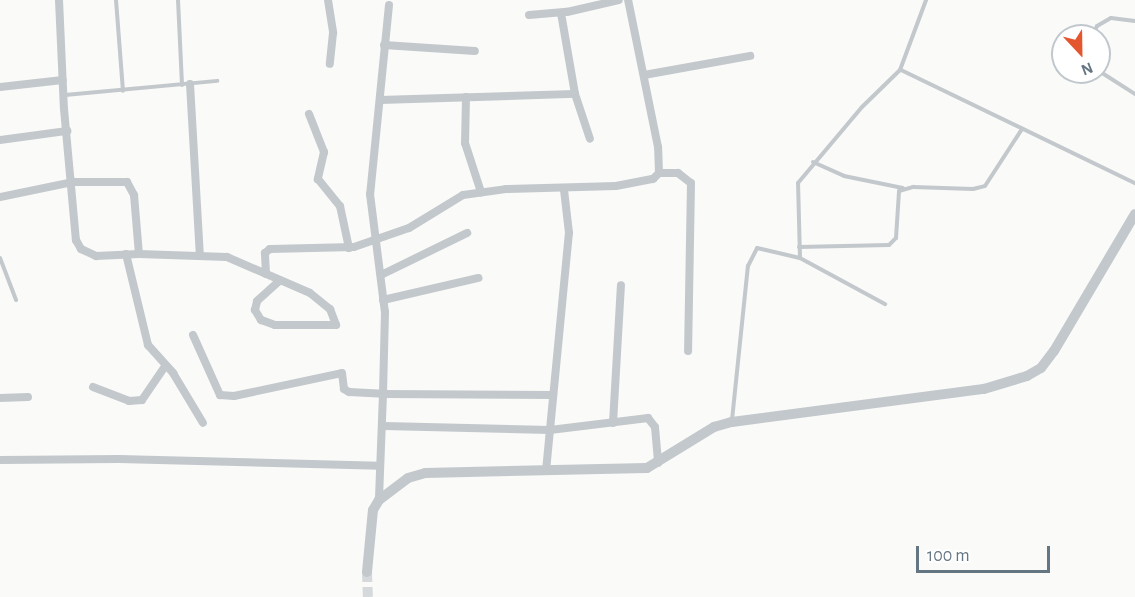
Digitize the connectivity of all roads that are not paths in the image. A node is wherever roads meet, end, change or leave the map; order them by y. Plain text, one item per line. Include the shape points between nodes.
1 (59, 0) edge
2 (116, 0) edge
3 (178, 0) edge
4 (328, 0) edge
5 (619, 0) edge
6 (628, 0) edge
7 (926, 0) edge
8 (389, 5) dead end
9 (561, 13) junction
10 (529, 15) dead end
11 (1135, 21) edge
12 (1100, 24) edge
13 (384, 45) junction
14 (475, 51) dead end
15 (750, 56) dead end
16 (330, 64) dead end
17 (900, 70) junction
18 (644, 75) junction
19 (1111, 79) edge
20 (63, 80) junction
21 (217, 81) dead end
22 (186, 84) junction
23 (0, 87) edge
24 (123, 90) junction
25 (575, 94) junction
26 (1135, 94) edge
27 (64, 95) junction
28 (466, 97) junction
29 (380, 100) junction
30 (309, 114) dead end
31 (1022, 129) junction
32 (67, 131) junction
33 (590, 139) dead end
34 (0, 140) edge
35 (813, 162) junction
36 (658, 173) junction
37 (73, 182) junction
38 (1135, 183) edge
39 (904, 188) junction
40 (564, 190) junction
41 (481, 192) junction
42 (0, 197) edge
43 (1135, 214) edge
44 (467, 233) dead end
45 (375, 238) junction
46 (799, 247) junction
47 (349, 248) junction
48 (126, 254) junction
49 (139, 254) junction
50 (200, 256) junction
51 (0, 258) edge
52 (800, 258) junction
53 (266, 274) junction
54 (381, 275) junction
55 (478, 278) dead end
56 (280, 280) junction
57 (621, 285) dead end
58 (16, 300) dead end
59 (383, 300) junction
60 (885, 304) dead end
61 (193, 335) dead end
62 (688, 351) dead end
63 (166, 365) junction
64 (93, 387) dead end
65 (383, 394) junction
66 (553, 395) junction
67 (28, 397) dead end
68 (0, 398) edge
69 (732, 422) junction
70 (203, 423) dead end
71 (613, 423) junction
72 (384, 426) junction
73 (550, 430) junction
74 (0, 460) edge
75 (658, 463) junction
76 (379, 466) junction
77 (546, 471) junction
78 (379, 500) junction
79 (367, 572) tunnel mouth

1 - 20 street
2 - 24 lane
3 - 22 lane
4 - 16 street via 333,33
5 - 9 street
6 - 18 street
7 - 17 lane
8 - 13 street
9 - 10 street
9 - 25 street
11 - 12 lane via 1111,18
13 - 14 street
13 - 29 street
15 - 18 street
17 - 31 lane
17 - 35 lane
18 - 36 street via 658,147
19 - 26 lane
20 - 23 street
20 - 27 street
21 - 22 lane
22 - 24 lane
22 - 50 street
24 - 27 lane
25 - 28 street
25 - 33 street
27 - 32 street
28 - 29 street
28 - 41 street via 465,144
29 - 45 street via 370,172
30 - 47 street via 324,152 318,179 340,206
31 - 38 lane
31 - 39 lane via 985,186
32 - 34 street
32 - 37 street
35 - 39 lane via 844,176
35 - 46 lane via 802,173 795,195
36 - 40 street via 642,182
36 - 62 street via 678,173 691,183
37 - 42 street
37 - 48 street via 76,240 81,249 96,256
37 - 49 street via 127,182 134,195
39 - 46 lane via 897,195 896,238 889,245
40 - 41 street
40 - 66 street via 569,233
41 - 45 street via 463,195 409,228
43 - 69 street via 1054,351 1041,368 1027,376 984,389
44 - 54 street
45 - 47 street
45 - 54 street
46 - 52 lane
47 - 53 street via 270,249 265,253
48 - 49 street
48 - 63 street via 148,345
49 - 50 street
50 - 53 street via 227,258
51 - 58 lane
52 - 60 lane
52 - 69 lane via 765,247 757,248 752,255
53 - 56 street
54 - 59 street
55 - 59 street
56 - 56 street via 322,300 336,325 275,325 261,320 255,310 257,301
57 - 71 street
59 - 65 street
61 - 65 street via 220,395 234,396 342,374 344,389 349,392
63 - 64 street via 142,400 129,401
63 - 70 street
65 - 66 street
65 - 72 street
66 - 73 street
67 - 68 street
69 - 75 street via 697,437
71 - 73 street
71 - 75 street via 642,418 654,421
72 - 73 street
72 - 76 street
73 - 77 street
74 - 76 street
75 - 77 street via 626,471
76 - 78 street
77 - 78 street via 425,473 408,478
78 - 79 street via 370,519

